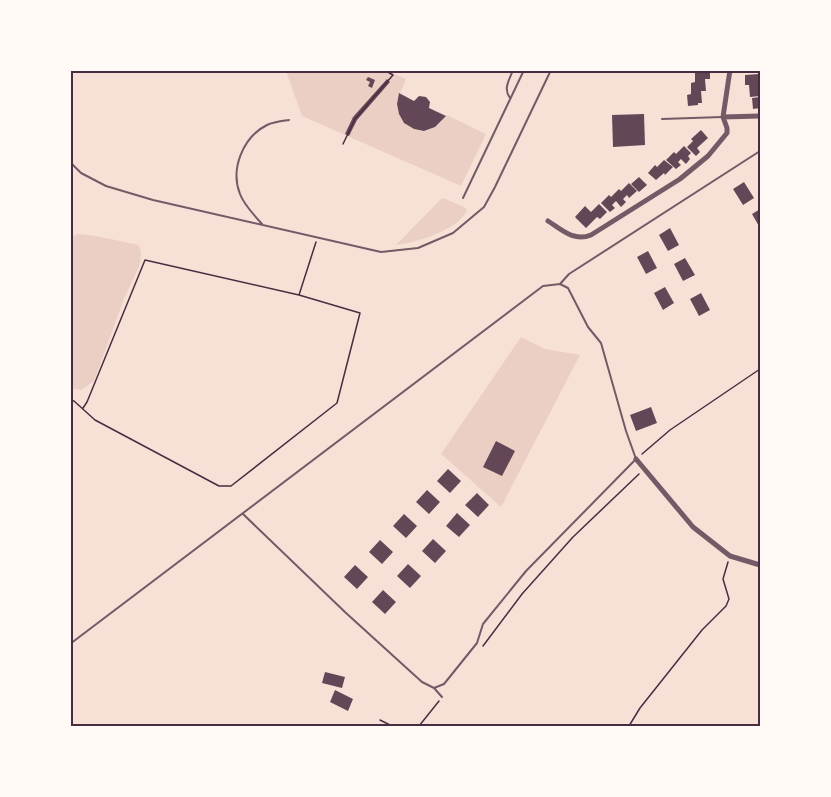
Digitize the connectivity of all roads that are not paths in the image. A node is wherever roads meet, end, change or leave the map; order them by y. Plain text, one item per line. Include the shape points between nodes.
1 (513, 70) edge
2 (524, 70) edge
3 (551, 70) edge
4 (730, 70) edge
5 (510, 99) junction
6 (760, 116) edge
7 (723, 117) junction
8 (662, 119) dead end
9 (289, 120) dead end
10 (760, 151) edge
11 (70, 162) edge
12 (463, 198) dead end
13 (548, 221) dead end
14 (262, 225) junction
15 (560, 284) junction
16 (636, 459) junction
17 (243, 514) junction
18 (760, 565) edge
19 (70, 644) edge
20 (434, 688) junction
21 (442, 697) road end

1 - 5 lane via 506,86
2 - 5 lane
3 - 14 lane via 484,207 453,233 418,248 381,252
4 - 7 street
5 - 12 lane
6 - 7 street
7 - 8 lane
7 - 13 street via 727,133 708,156 680,179 591,235 570,236
9 - 14 lane via 267,125 251,137 238,161 240,195
10 - 15 lane via 569,274
11 - 14 lane via 81,173 106,186
15 - 16 lane via 568,288 601,343
15 - 17 lane via 543,285
16 - 18 street via 693,527 730,556
16 - 20 lane via 526,571 483,624 477,642 444,684
17 - 19 lane
17 - 20 lane via 355,621 422,682
20 - 21 lane

